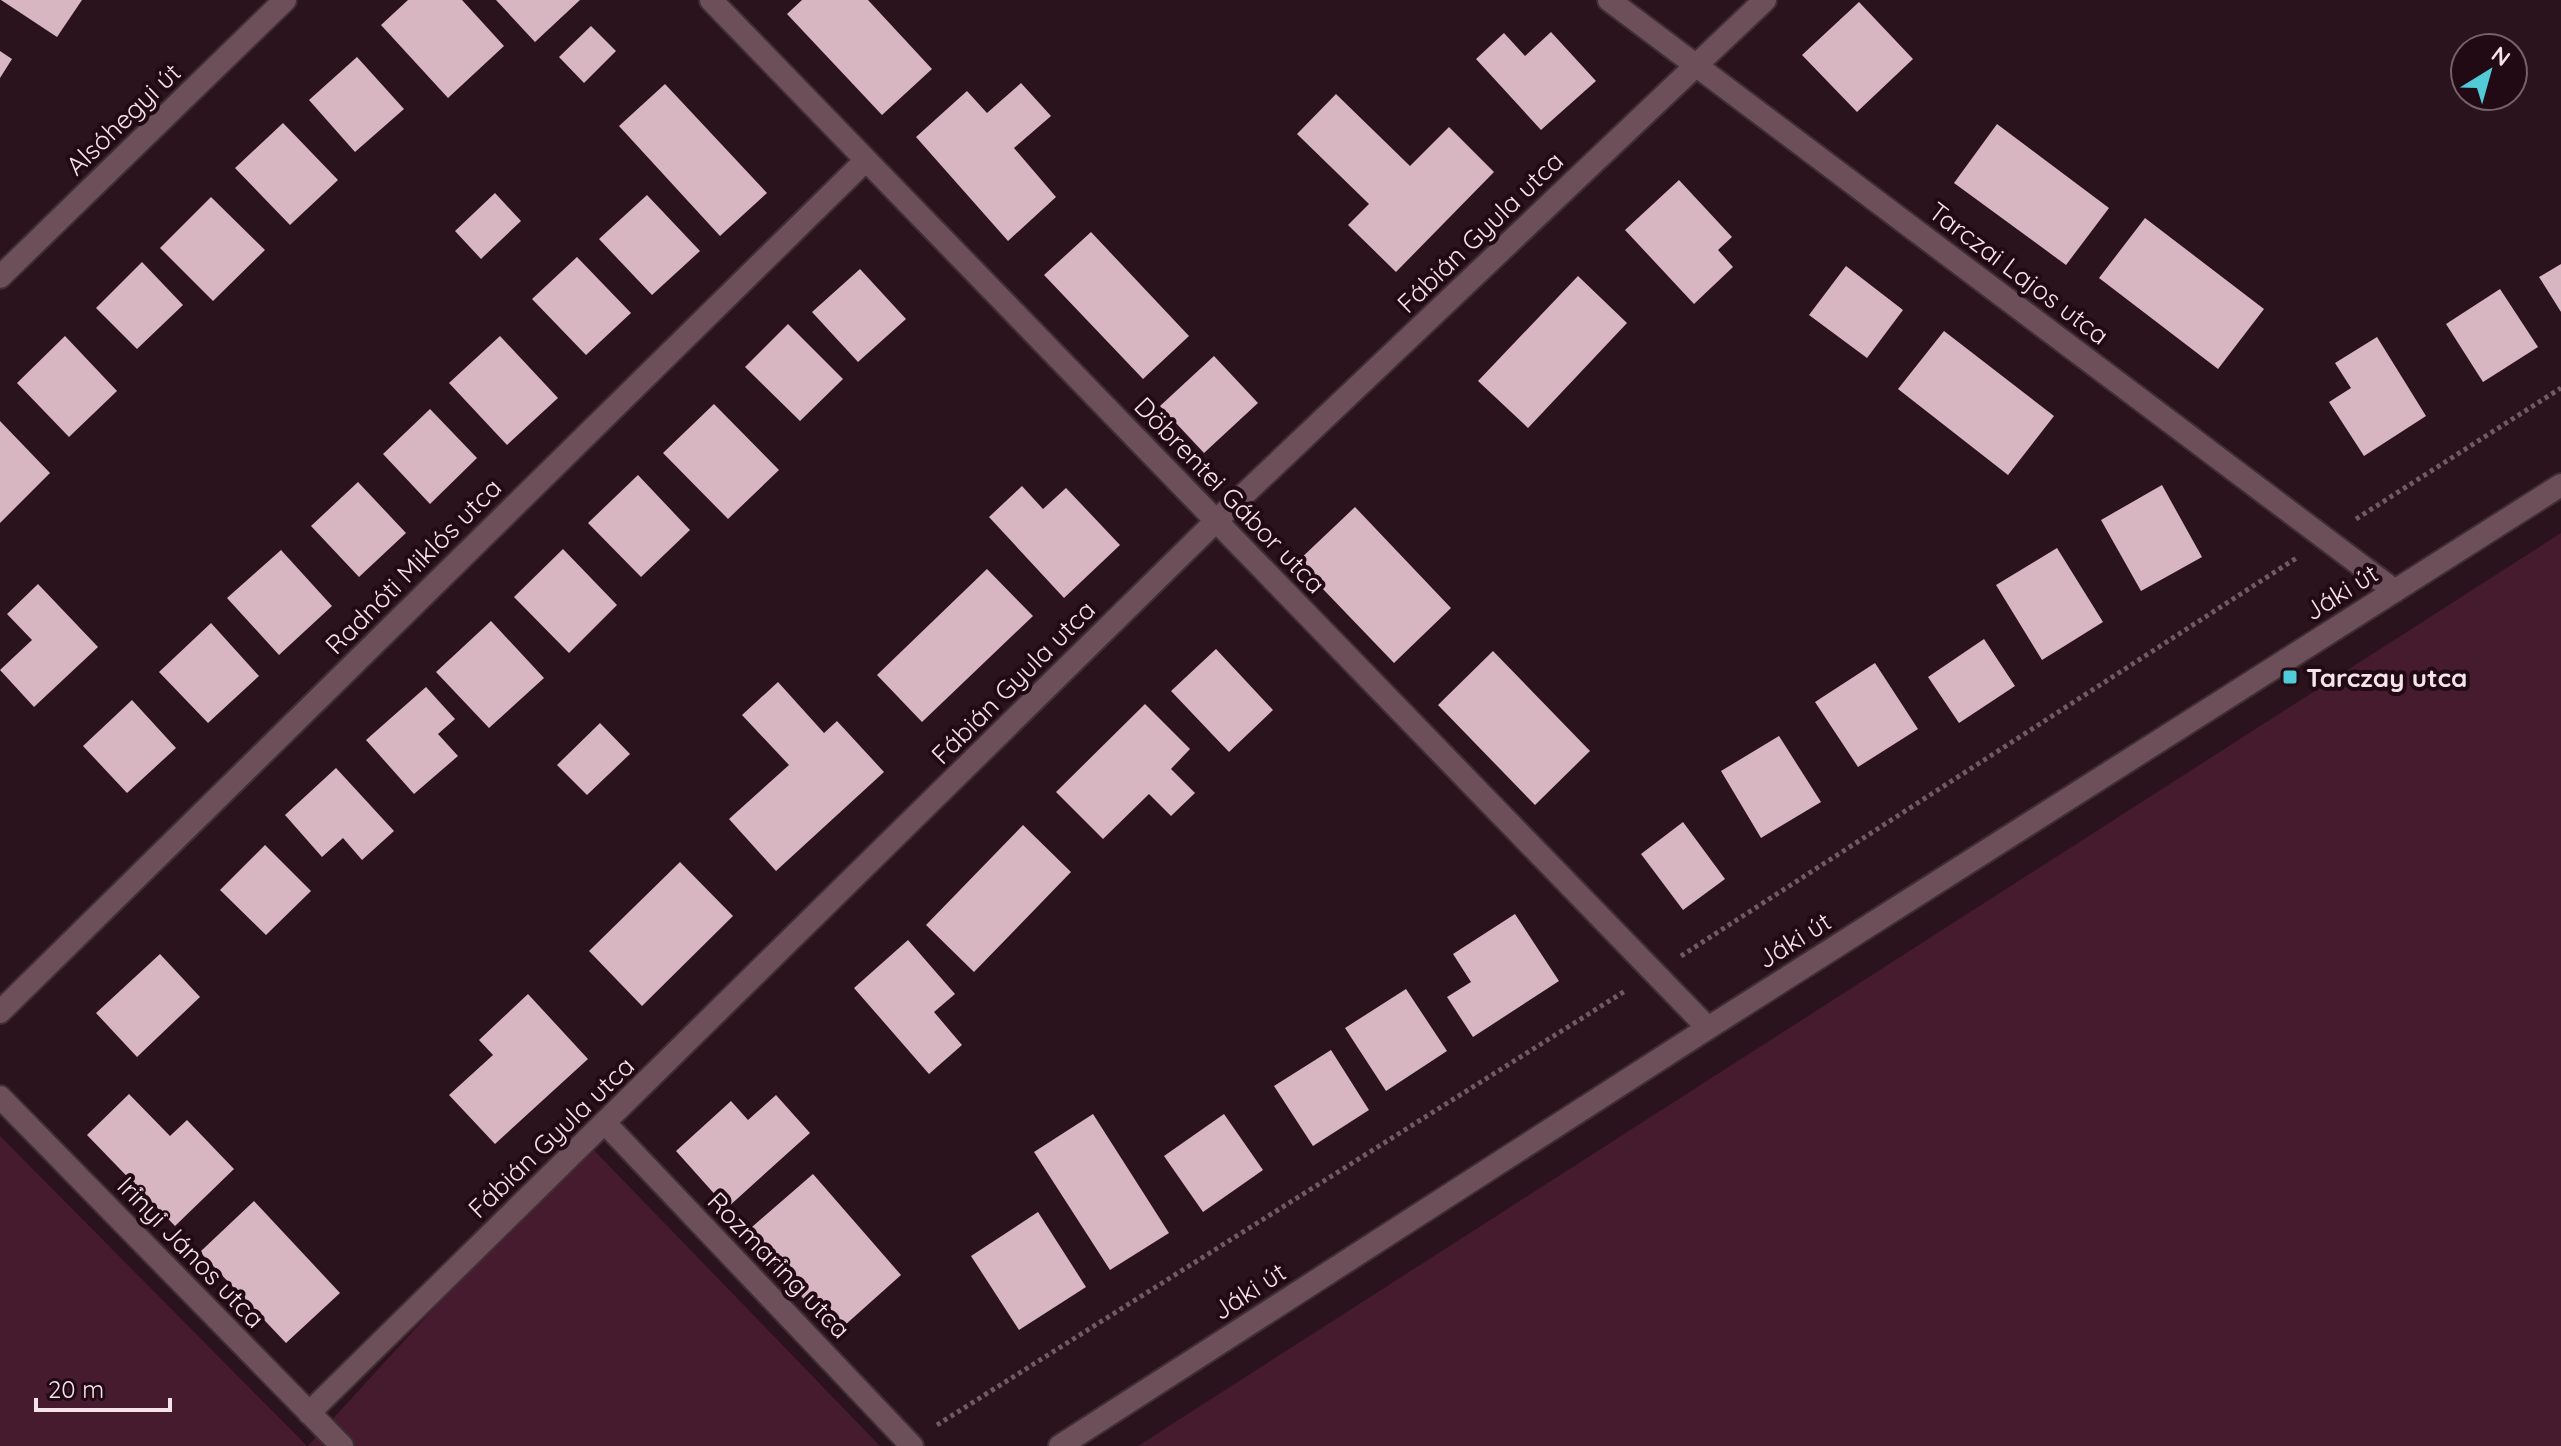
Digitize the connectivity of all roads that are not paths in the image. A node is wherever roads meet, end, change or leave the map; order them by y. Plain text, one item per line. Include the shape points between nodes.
1 (285, 0) edge
2 (711, 0) edge
3 (1609, 0) edge
4 (1765, 0) edge
5 (1695, 66) junction
6 (866, 160) junction
7 (0, 277) edge
8 (2561, 485) edge
9 (1216, 521) junction
10 (2395, 591) junction
11 (0, 1012) edge
12 (1708, 1028) junction
13 (0, 1097) edge
14 (605, 1123) junction
15 (309, 1413) junction
16 (911, 1444) edge
17 (342, 1446) edge
18 (1060, 1446) edge

1 - 7 street, Alsóhegyi út
2 - 6 street, Döbrentei Gábor utca
3 - 5 street, Tarczai Lajos utca
4 - 5 street, Fábián Gyula utca
5 - 9 street, Fábián Gyula utca
5 - 10 street, Tarczai Lajos utca
6 - 9 street, Döbrentei Gábor utca
6 - 11 street, Radnóti Miklós utca
8 - 10 street, Jáki út
9 - 12 street, Döbrentei Gábor utca
9 - 14 street, Fábián Gyula utca
10 - 12 street, Jáki út
12 - 18 street, Jáki út
13 - 15 street, Irinyi János utca
14 - 15 street, Fábián Gyula utca
14 - 16 street, Rozmaring utca
15 - 17 street, Irinyi János utca

